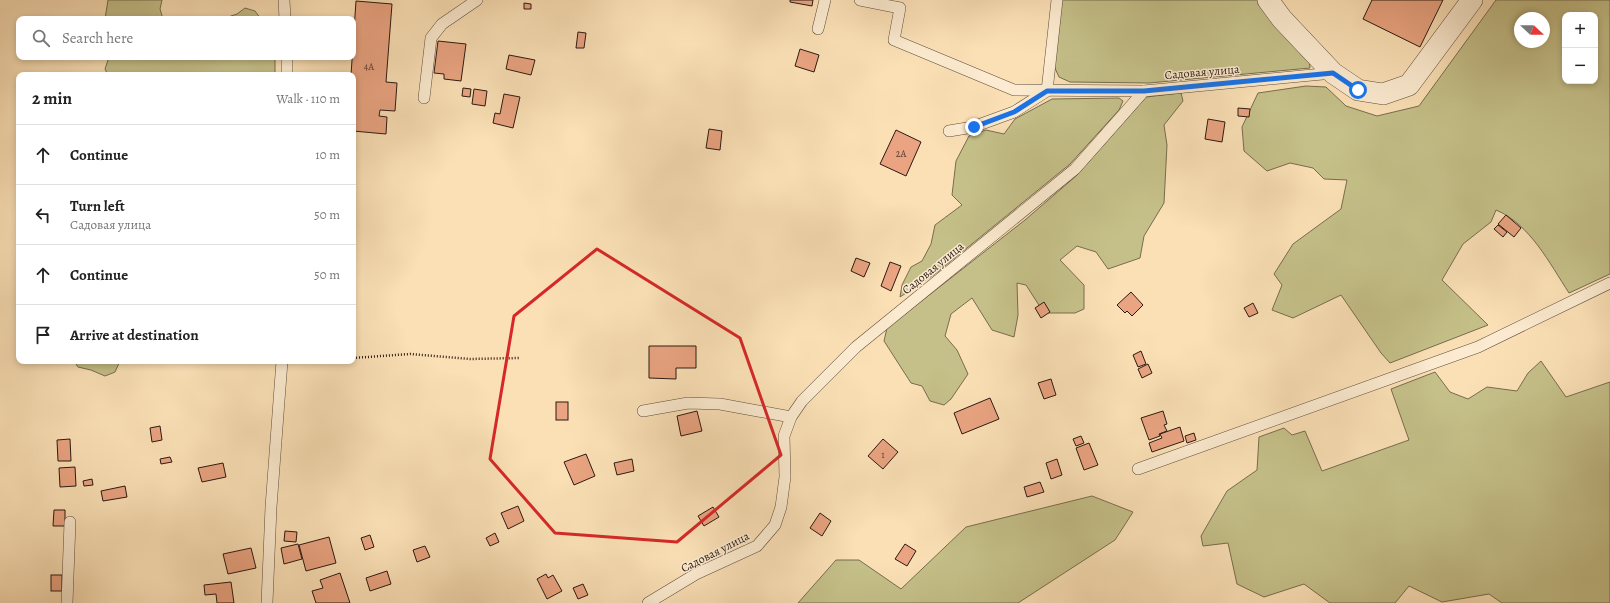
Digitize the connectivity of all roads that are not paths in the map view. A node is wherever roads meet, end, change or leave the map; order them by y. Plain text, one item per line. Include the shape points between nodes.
1 (284, 0) edge
2 (477, 0) edge
3 (825, 0) edge
4 (860, 0) edge
5 (1056, 0) edge
6 (1268, 0) edge
7 (1472, 0) edge
8 (285, 16) edge
9 (818, 29) dead end
10 (287, 60) edge
11 (287, 72) edge
12 (1333, 73) junction
13 (1047, 91) junction
14 (1144, 91) junction
15 (424, 98) dead end
16 (949, 131) dead end
17 (1610, 283) edge
18 (282, 364) edge
19 (643, 412) dead end
20 (791, 417) junction
21 (1138, 468) dead end
22 (70, 522) dead end
23 (67, 603) edge
24 (267, 603) edge
25 (648, 603) edge

1 - 8 lane
2 - 15 lane via 442,24 431,38
3 - 9 lane
4 - 13 lane via 900,8 894,40 1014,90
5 - 13 lane
6 - 12 street via 1282,20
7 - 12 street via 1409,85 1383,94 1358,90
10 - 11 lane
12 - 14 lane, Садовая улица
13 - 14 lane
13 - 16 lane via 1014,112 974,127
14 - 20 lane, Садовая улица via 1075,169 856,347 802,401
17 - 21 lane via 1478,347
18 - 24 lane
19 - 20 lane via 688,403 720,404
20 - 25 lane, Садовая улица via 784,436 785,477 781,507 775,525 757,546 696,574
22 - 23 lane

